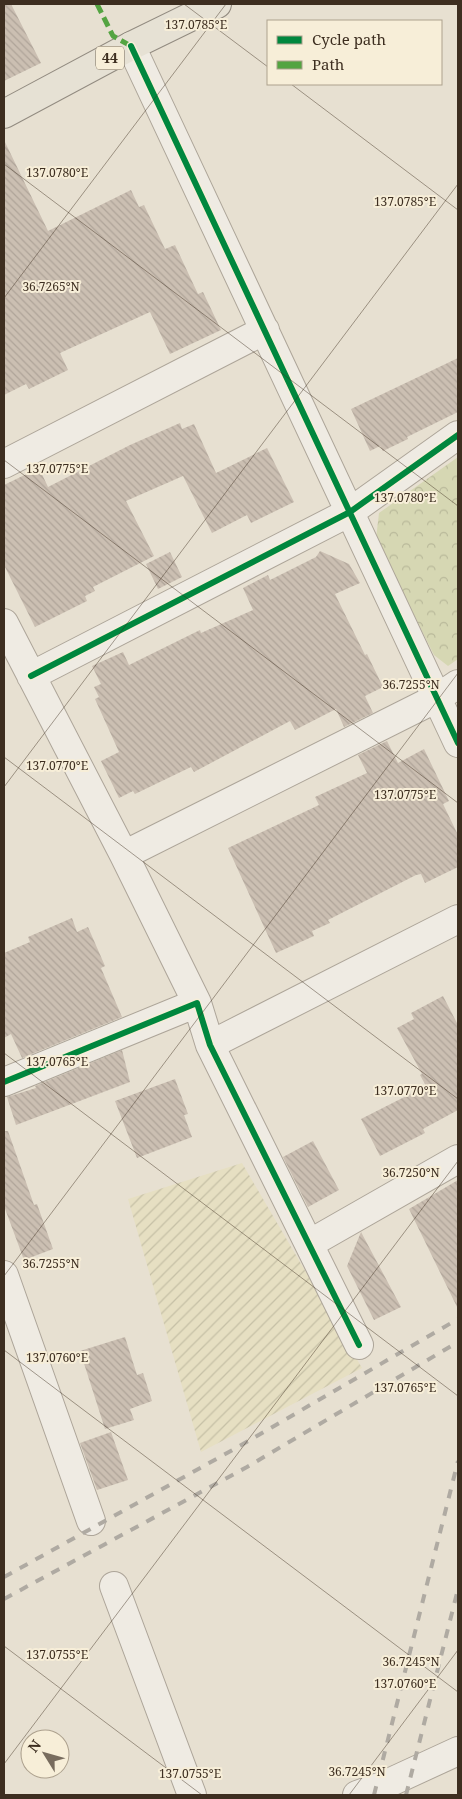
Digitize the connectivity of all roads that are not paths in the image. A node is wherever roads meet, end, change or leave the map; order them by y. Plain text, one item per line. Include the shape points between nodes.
1 (217, 4) edge
2 (131, 46) junction
3 (4, 114) edge
4 (265, 330) junction
5 (458, 435) edge
6 (4, 464) edge
7 (350, 512) junction
8 (4, 623) edge
9 (31, 676) junction
10 (448, 691) edge
11 (458, 743) edge
12 (124, 856) junction
13 (458, 918) edge
14 (197, 1003) junction
15 (210, 1045) junction
16 (4, 1082) edge
17 (458, 1159) edge
18 (309, 1244) junction
19 (4, 1275) edge
20 (359, 1345) dead end
21 (91, 1521) dead end
22 (114, 1586) dead end
23 (458, 1751) edge
24 (192, 1795) edge
25 (357, 1795) edge

1 - 2 main road, 44
2 - 3 main road, 44
2 - 4 street
4 - 6 street
4 - 7 street
5 - 7 street
7 - 9 street
7 - 10 street
8 - 9 street
9 - 12 street
10 - 11 street
10 - 12 street
12 - 14 street
13 - 15 street
14 - 15 street
14 - 16 street
15 - 18 street
17 - 18 street
18 - 20 street
19 - 21 street
22 - 24 street
23 - 25 street

